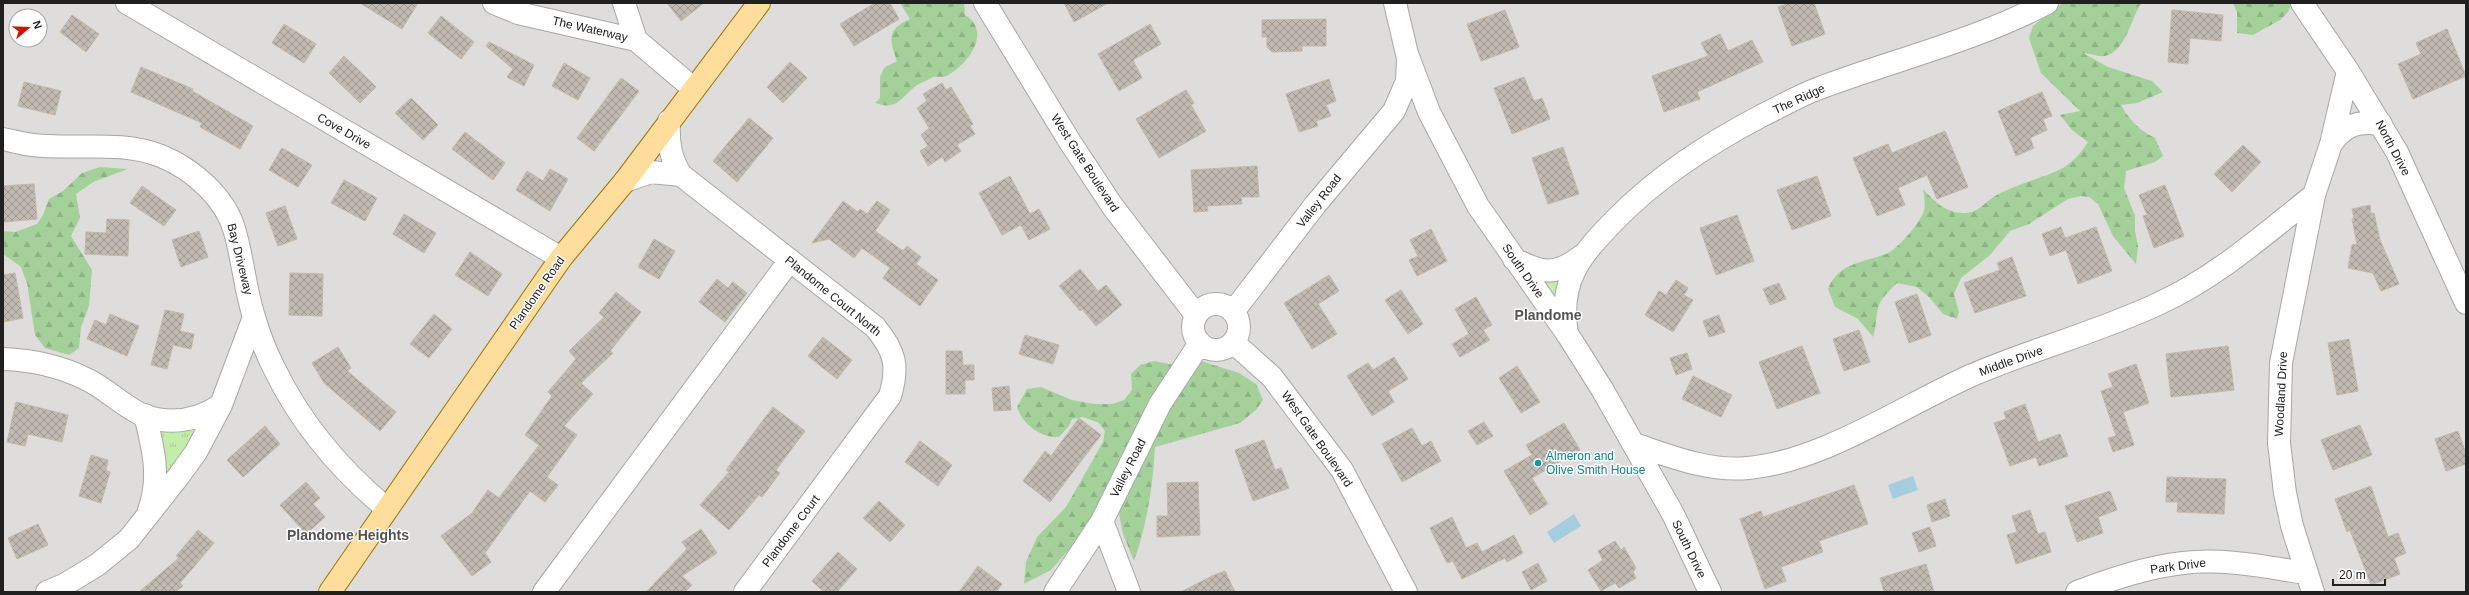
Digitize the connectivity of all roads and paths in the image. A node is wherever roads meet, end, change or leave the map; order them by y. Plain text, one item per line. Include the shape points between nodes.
1 (127, 3) edge
2 (494, 3) edge
3 (624, 3) edge
4 (758, 3) edge
5 (985, 3) edge
6 (1395, 3) edge
7 (2047, 3) edge
8 (2302, 3) edge
9 (636, 40) junction
10 (1407, 54) junction
11 (2348, 71) junction
12 (694, 90) junction
13 (1394, 111) junction
14 (1429, 112) junction
15 (669, 121) junction
16 (2381, 124) junction
17 (3, 139) edge
18 (2331, 144) junction
19 (681, 175) junction
20 (625, 181) junction
21 (2314, 195) junction
22 (1585, 253) junction
23 (561, 258) junction
24 (1513, 258) junction
25 (790, 260) junction
26 (2466, 302) edge
27 (1233, 312) junction
28 (1196, 314) junction
29 (254, 317) junction
30 (1568, 334) junction
31 (1233, 342) junction
32 (1200, 343) junction
33 (3, 359) edge
34 (220, 405) junction
35 (145, 416) junction
36 (1634, 444) junction
37 (837, 470) joint
38 (386, 508) junction
39 (147, 515) junction
40 (1102, 521) junction
41 (2309, 583) edge
42 (1711, 590) edge
43 (47, 592) edge
44 (330, 592) edge
45 (544, 592) edge
46 (746, 592) edge
47 (1056, 592) edge
48 (1129, 592) edge
49 (1406, 592) edge
50 (2077, 592) edge

1 - 23 street, Cove Drive
2 - 9 street, The Waterway via 518,13
3 - 9 street
4 - 12 main road, Plandome Road
5 - 28 street, West Gate Boulevard via 1113,207
6 - 10 street, South Drive
7 - 22 street, The Ridge via 2010,21 1804,94 1717,139 1634,200
8 - 11 street, North Drive
9 - 12 street, The Waterway
10 - 13 street, Valley Road via 1407,81
10 - 14 street, South Drive
11 - 16 street, North Drive
11 - 18 street
12 - 15 main road, Plandome Road
13 - 14 street via 1411,109
13 - 27 street, Valley Road via 1315,205
14 - 24 street, South Drive via 1478,206
15 - 19 street, Plandome Court North via 670,150 673,163
15 - 20 main road, Plandome Road
16 - 18 street via 2357,122 2342,130
16 - 26 street, North Drive via 2397,152
17 - 29 street, Bay Driveway via 33,145 105,146 144,150 190,171 212,191 235,230
18 - 21 street
19 - 20 street via 651,172
19 - 25 street, Plandome Court North
20 - 23 main road, Plandome Road
21 - 36 street, Middle Drive via 2237,257 2161,303 1971,376 1817,450 1774,465 1746,468 1703,465
21 - 41 street, Woodland Drive via 2283,350 2279,404 2279,443 2285,493
22 - 24 street, The Ridge via 1570,265 1553,271 1543,271
22 - 30 street, The Ridge via 1570,280 1566,295 1564,310
23 - 38 main road, Plandome Road
24 - 30 street, South Drive
25 - 37 street, Plandome Court North via 875,327 888,343 894,357 896,376 890,396
25 - 45 street
27 - 28 street via 1224,305 1216,304 1202,308
27 - 31 street via 1239,329
28 - 32 street via 1193,330
29 - 34 street
29 - 38 street, Bay Driveway via 273,366 302,418 321,445 352,479
30 - 36 street, South Drive
31 - 32 street via 1221,349 1206,348
31 - 49 street, West Gate Boulevard via 1272,376 1342,470
32 - 40 street, Valley Road via 1160,404
33 - 35 street via 55,367 86,379
34 - 35 street via 206,415 190,420 167,420
34 - 39 street via 196,452
35 - 39 street via 156,472 156,487
36 - 42 street, South Drive
37 - 46 street, Plandome Court
38 - 44 main road, Plandome Road
39 - 43 street via 129,539 97,565
40 - 47 street, Valley Road
40 - 48 street
41 - 50 street, Park Drive via 2211,561 2185,562 2146,570

